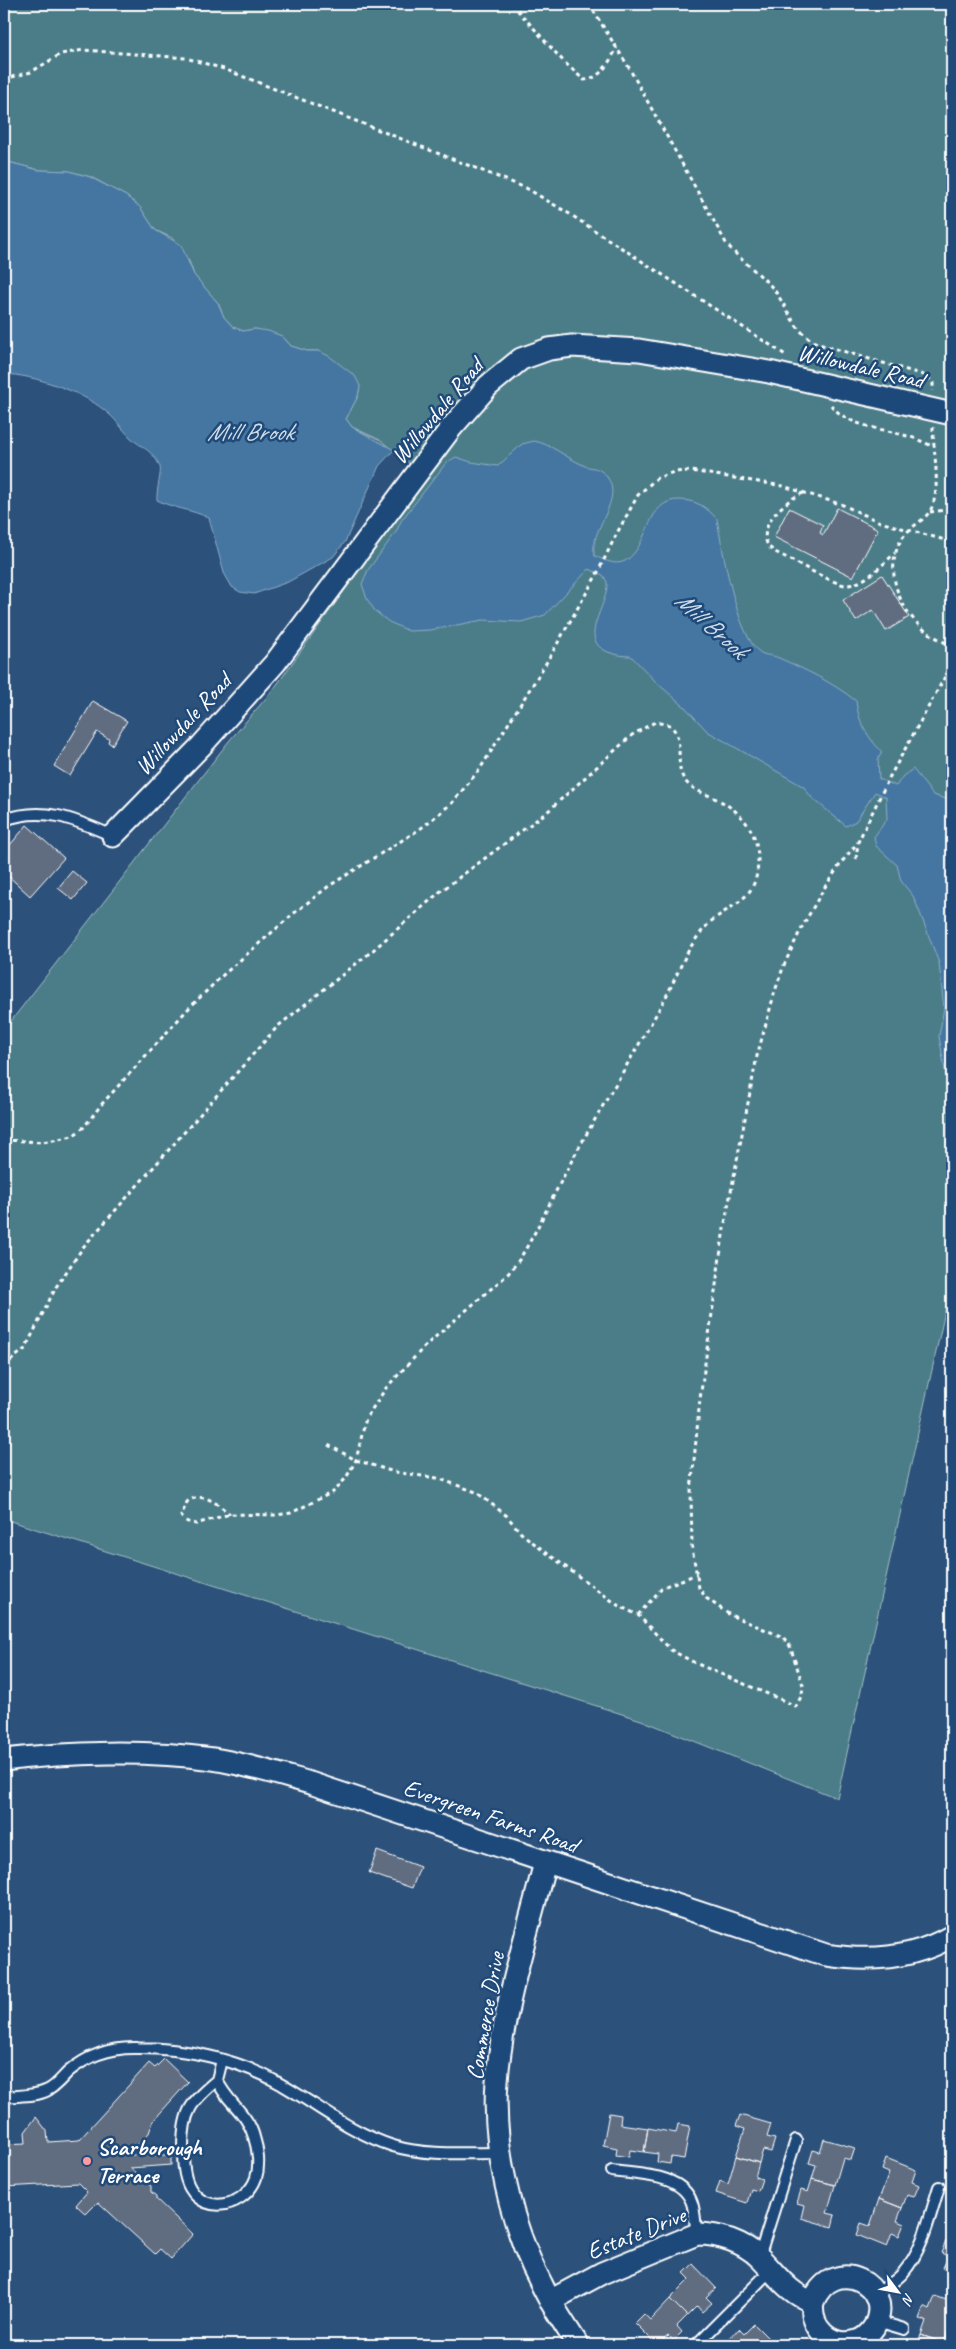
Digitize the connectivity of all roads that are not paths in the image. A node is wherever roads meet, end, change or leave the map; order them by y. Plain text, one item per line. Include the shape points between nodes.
1 (942, 412) edge
2 (4, 820) edge
3 (113, 836) joint
4 (4, 1760) edge
5 (545, 1862) junction
6 (952, 1936) edge
7 (222, 2060) junction
8 (217, 2080) junction
9 (4, 2097) edge
10 (796, 2140) dead end
11 (499, 2153) junction
12 (612, 2172) dead end
13 (939, 2187) dead end
14 (697, 2234) junction
15 (765, 2264) junction
16 (875, 2294) junction
17 (550, 2301) junction
18 (813, 2302) junction
19 (877, 2321) junction
20 (904, 2329) dead end
21 (848, 2344) edge
22 (578, 2345) edge
23 (696, 2345) edge

1 - 3 street, Willowdale Road via 814,382 639,350 588,345 549,349 521,359 493,382 451,428 275,662 201,746
2 - 3 lane via 28,812 50,813
4 - 5 street, Evergreen Farms Road via 136,1753 216,1760 310,1783
5 - 6 street, Evergreen Farms Road via 826,1955 884,1958 919,1951
5 - 11 street, Commerce Drive via 503,2034 497,2081
7 - 8 lane
7 - 9 lane via 156,2049 124,2048 89,2057 43,2092
7 - 11 lane via 264,2075 357,2130 393,2146 439,2154
8 - 8 lane via 195,2100 186,2115 183,2164 187,2183 194,2194 208,2203 229,2204 245,2194 256,2178 256,2146 248,2120 226,2097
10 - 15 lane
11 - 17 street, Commerce Drive via 514,2214
12 - 14 lane via 657,2178 679,2186 692,2203
13 - 16 lane via 918,2250 902,2274
14 - 15 street, Estate Drive via 711,2234 746,2247
14 - 17 street, Estate Drive via 602,2273
15 - 18 street, Estate Drive via 790,2290
15 - 23 lane
16 - 18 street via 861,2280 842,2276 823,2284
16 - 19 street
17 - 22 street, Commerce Drive
18 - 21 street via 813,2320 817,2328 830,2340
19 - 20 lane
19 - 21 street via 865,2337

